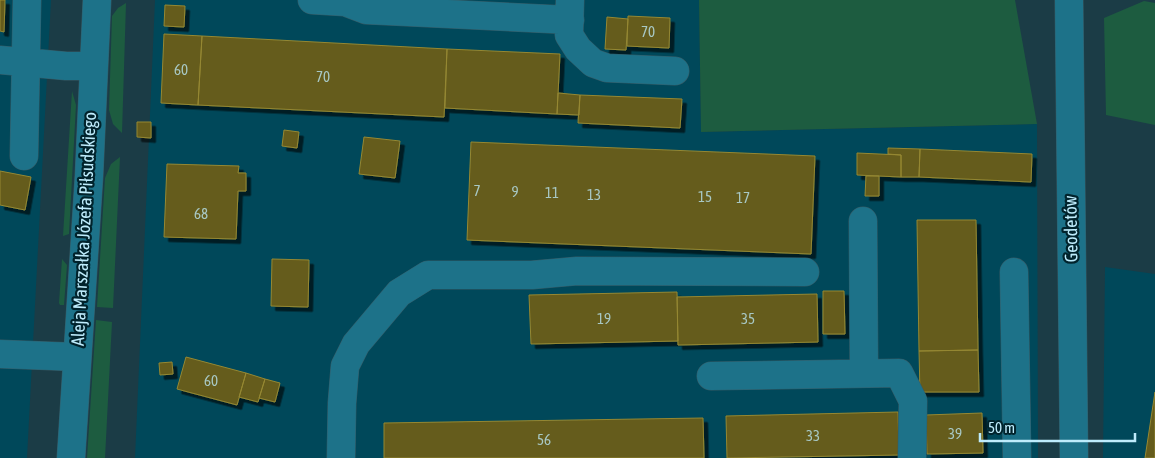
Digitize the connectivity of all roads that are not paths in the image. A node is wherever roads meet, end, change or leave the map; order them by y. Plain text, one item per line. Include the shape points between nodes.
1 (27, 0) edge
2 (97, 0) edge
3 (312, 0) edge
4 (1069, 0) edge
5 (570, 10) edge
6 (13, 61) edge
7 (94, 66) junction
8 (675, 71) dead end
9 (24, 156) dead end
10 (863, 221) dead end
11 (805, 272) dead end
12 (1014, 272) dead end
13 (0, 354) edge
14 (77, 357) junction
15 (864, 373) junction
16 (711, 376) dead end
17 (71, 458) edge
18 (341, 458) edge
19 (912, 458) edge
20 (1017, 458) edge
21 (1074, 458) edge

1 - 6 street
2 - 7 street, Aleja Marszałka Józefa Piłsudskiego
3 - 5 street via 345,2 366,10
4 - 21 street, Geodetów
5 - 8 street via 569,35 593,62 607,68
6 - 7 street
6 - 9 street via 26,91
7 - 14 street, Aleja Marszałka Józefa Piłsudskiego
10 - 15 street
11 - 18 street via 577,271 532,275 428,275 400,293 356,344 345,366
12 - 20 street
13 - 14 street
14 - 17 street, Aleja Marszałka Józefa Piłsudskiego
15 - 16 street
15 - 19 street via 899,373 913,401

